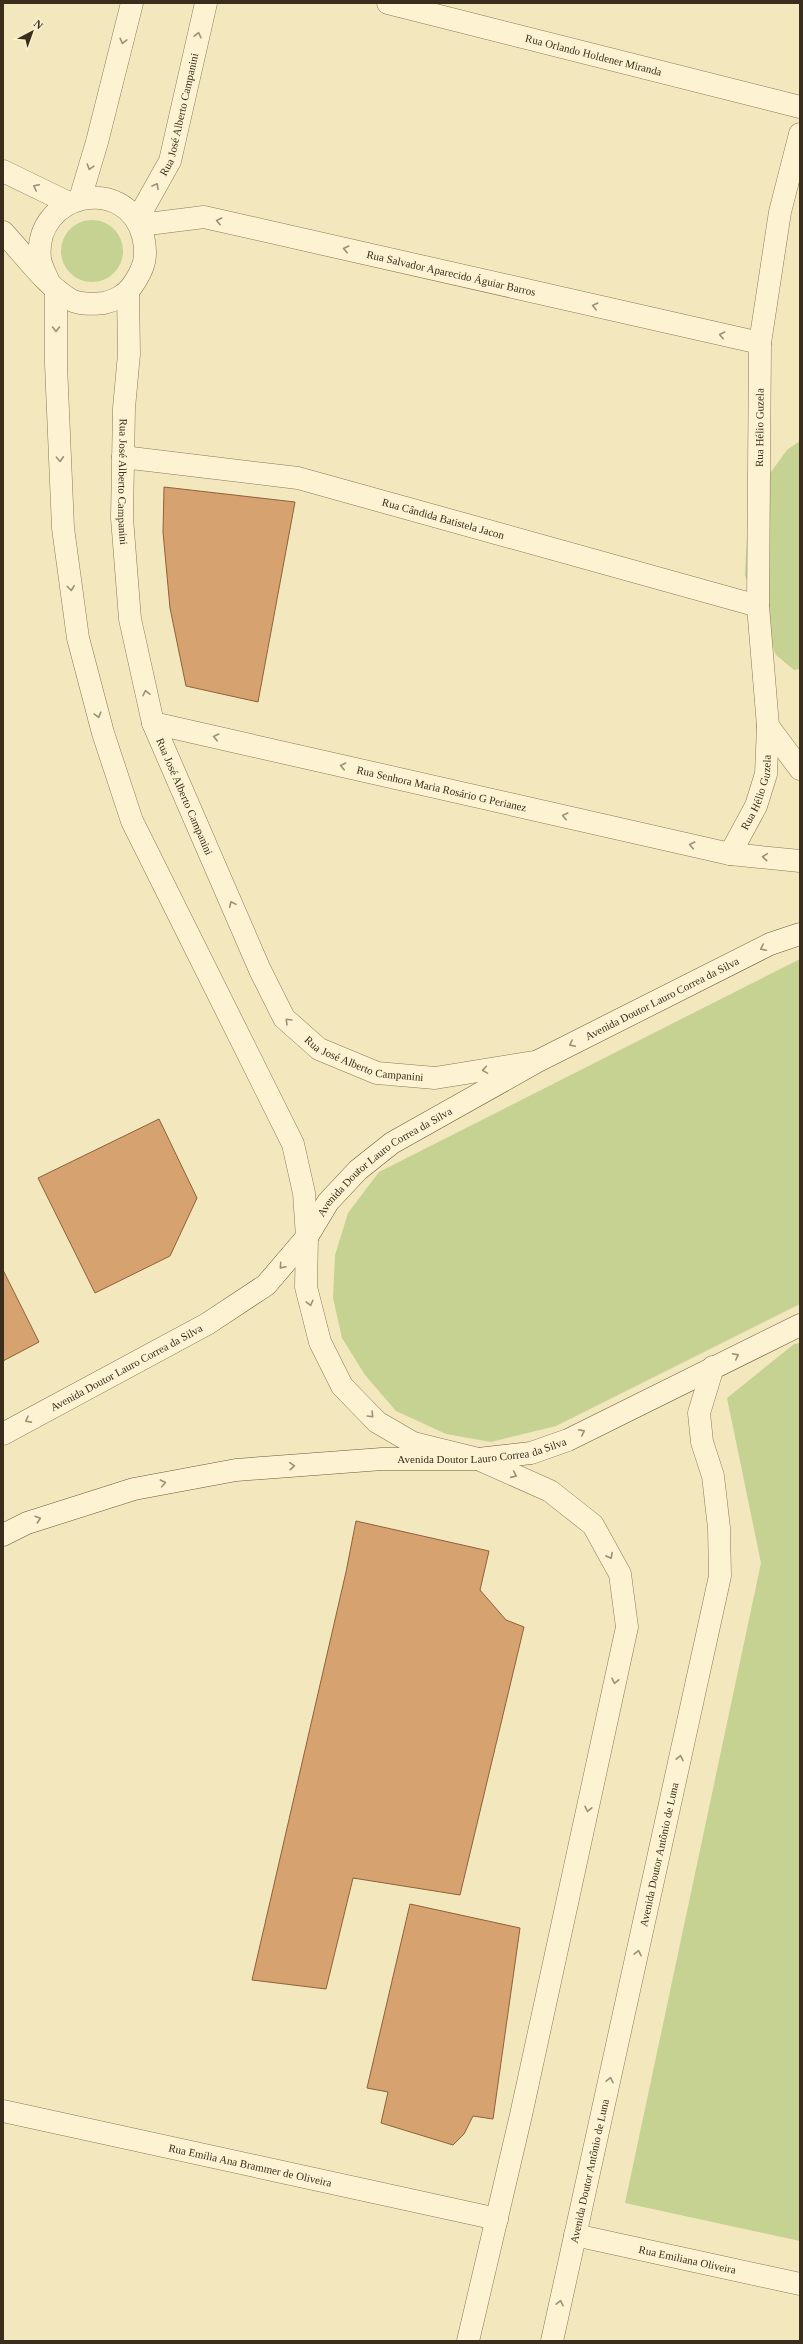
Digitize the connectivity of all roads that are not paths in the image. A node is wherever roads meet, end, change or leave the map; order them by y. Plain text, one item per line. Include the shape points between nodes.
1 (132, 3) edge
2 (206, 3) edge
3 (388, 3) edge
4 (800, 107) edge
5 (800, 134) edge
6 (3, 171) edge
7 (74, 201) junction
8 (138, 223) junction
9 (3, 232) edge
10 (53, 286) junction
11 (128, 291) junction
12 (760, 343) junction
13 (123, 457) junction
14 (758, 606) junction
15 (153, 723) junction
16 (768, 726) junction
17 (800, 769) edge
18 (730, 854) junction
19 (800, 860) edge
20 (800, 934) edge
21 (538, 1062) junction
22 (307, 1237) junction
23 (800, 1325) edge
24 (713, 1367) junction
25 (3, 1434) edge
26 (478, 1459) junction
27 (3, 1535) edge
28 (3, 2111) edge
29 (497, 2218) junction
30 (574, 2236) junction
31 (800, 2284) edge
32 (468, 2341) edge
33 (552, 2341) edge

1 -> 7 street via 97,142
8 -> 2 street, Rua José Alberto Campanini via 170,161
3 - 4 street, Rua Orlando Holdener Miranda
5 - 12 street, Rua Hélio Guzela via 780,212
7 -> 6 street
7 - 8 street via 101,198 122,206
7 - 10 street via 51,217 40,238 40,260
8 - 11 street via 146,249 142,272
12 -> 8 street, Rua Salvador Aparecido Águiar Barros via 204,217
9 - 10 street
10 - 11 street via 73,300 92,305 111,301
10 -> 22 street via 63,528 78,638 102,733 132,821 293,1144 304,1193
11 - 13 street, Rua José Alberto Campanini via 129,354
12 - 14 street, Rua Hélio Guzela
13 - 14 street, Rua Cândida Batistela Jacon via 298,478
15 -> 13 street, Rua José Alberto Campanini via 130,619 122,518
14 - 16 street, Rua Hélio Guzela
18 -> 15 street, Rua Senhora Maria Rosário G Perianez
21 -> 15 street, Rua José Alberto Campanini via 435,1078 377,1073 319,1049 284,1018 260,970
16 - 17 street, Rua Hélio Guzela
16 - 18 street, Rua Hélio Guzela via 766,774 756,806
19 -> 18 street, Rua Senhora Maria Rosário G Perianez
20 -> 21 street, Avenida Doutor Lauro Correa da Silva via 770,944
21 - 22 street, Avenida Doutor Lauro Correa da Silva via 392,1143 358,1170 328,1202
22 -> 25 street, Avenida Doutor Lauro Correa da Silva via 266,1284 207,1324
22 -> 26 street via 306,1287 320,1342 342,1386 378,1422 413,1443
24 -> 23 street, Avenida Doutor Lauro Correa da Silva
26 -> 24 street, Avenida Doutor Lauro Correa da Silva via 531,1453 568,1440
30 -> 24 street, Avenida Doutor Antônio de Luna via 601,2124 720,1576 719,1528 713,1476 702,1442 699,1413
27 -> 26 street, Avenida Doutor Lauro Correa da Silva via 27,1523 134,1489 236,1470 382,1460
26 -> 29 street via 550,1490 593,1525 620,1574 627,1627
28 - 29 street, Rua Emília Ana Brammer de Oliveira
29 - 32 street
30 - 31 street, Rua Emiliana Oliveira
33 -> 30 street, Avenida Doutor Antônio de Luna

